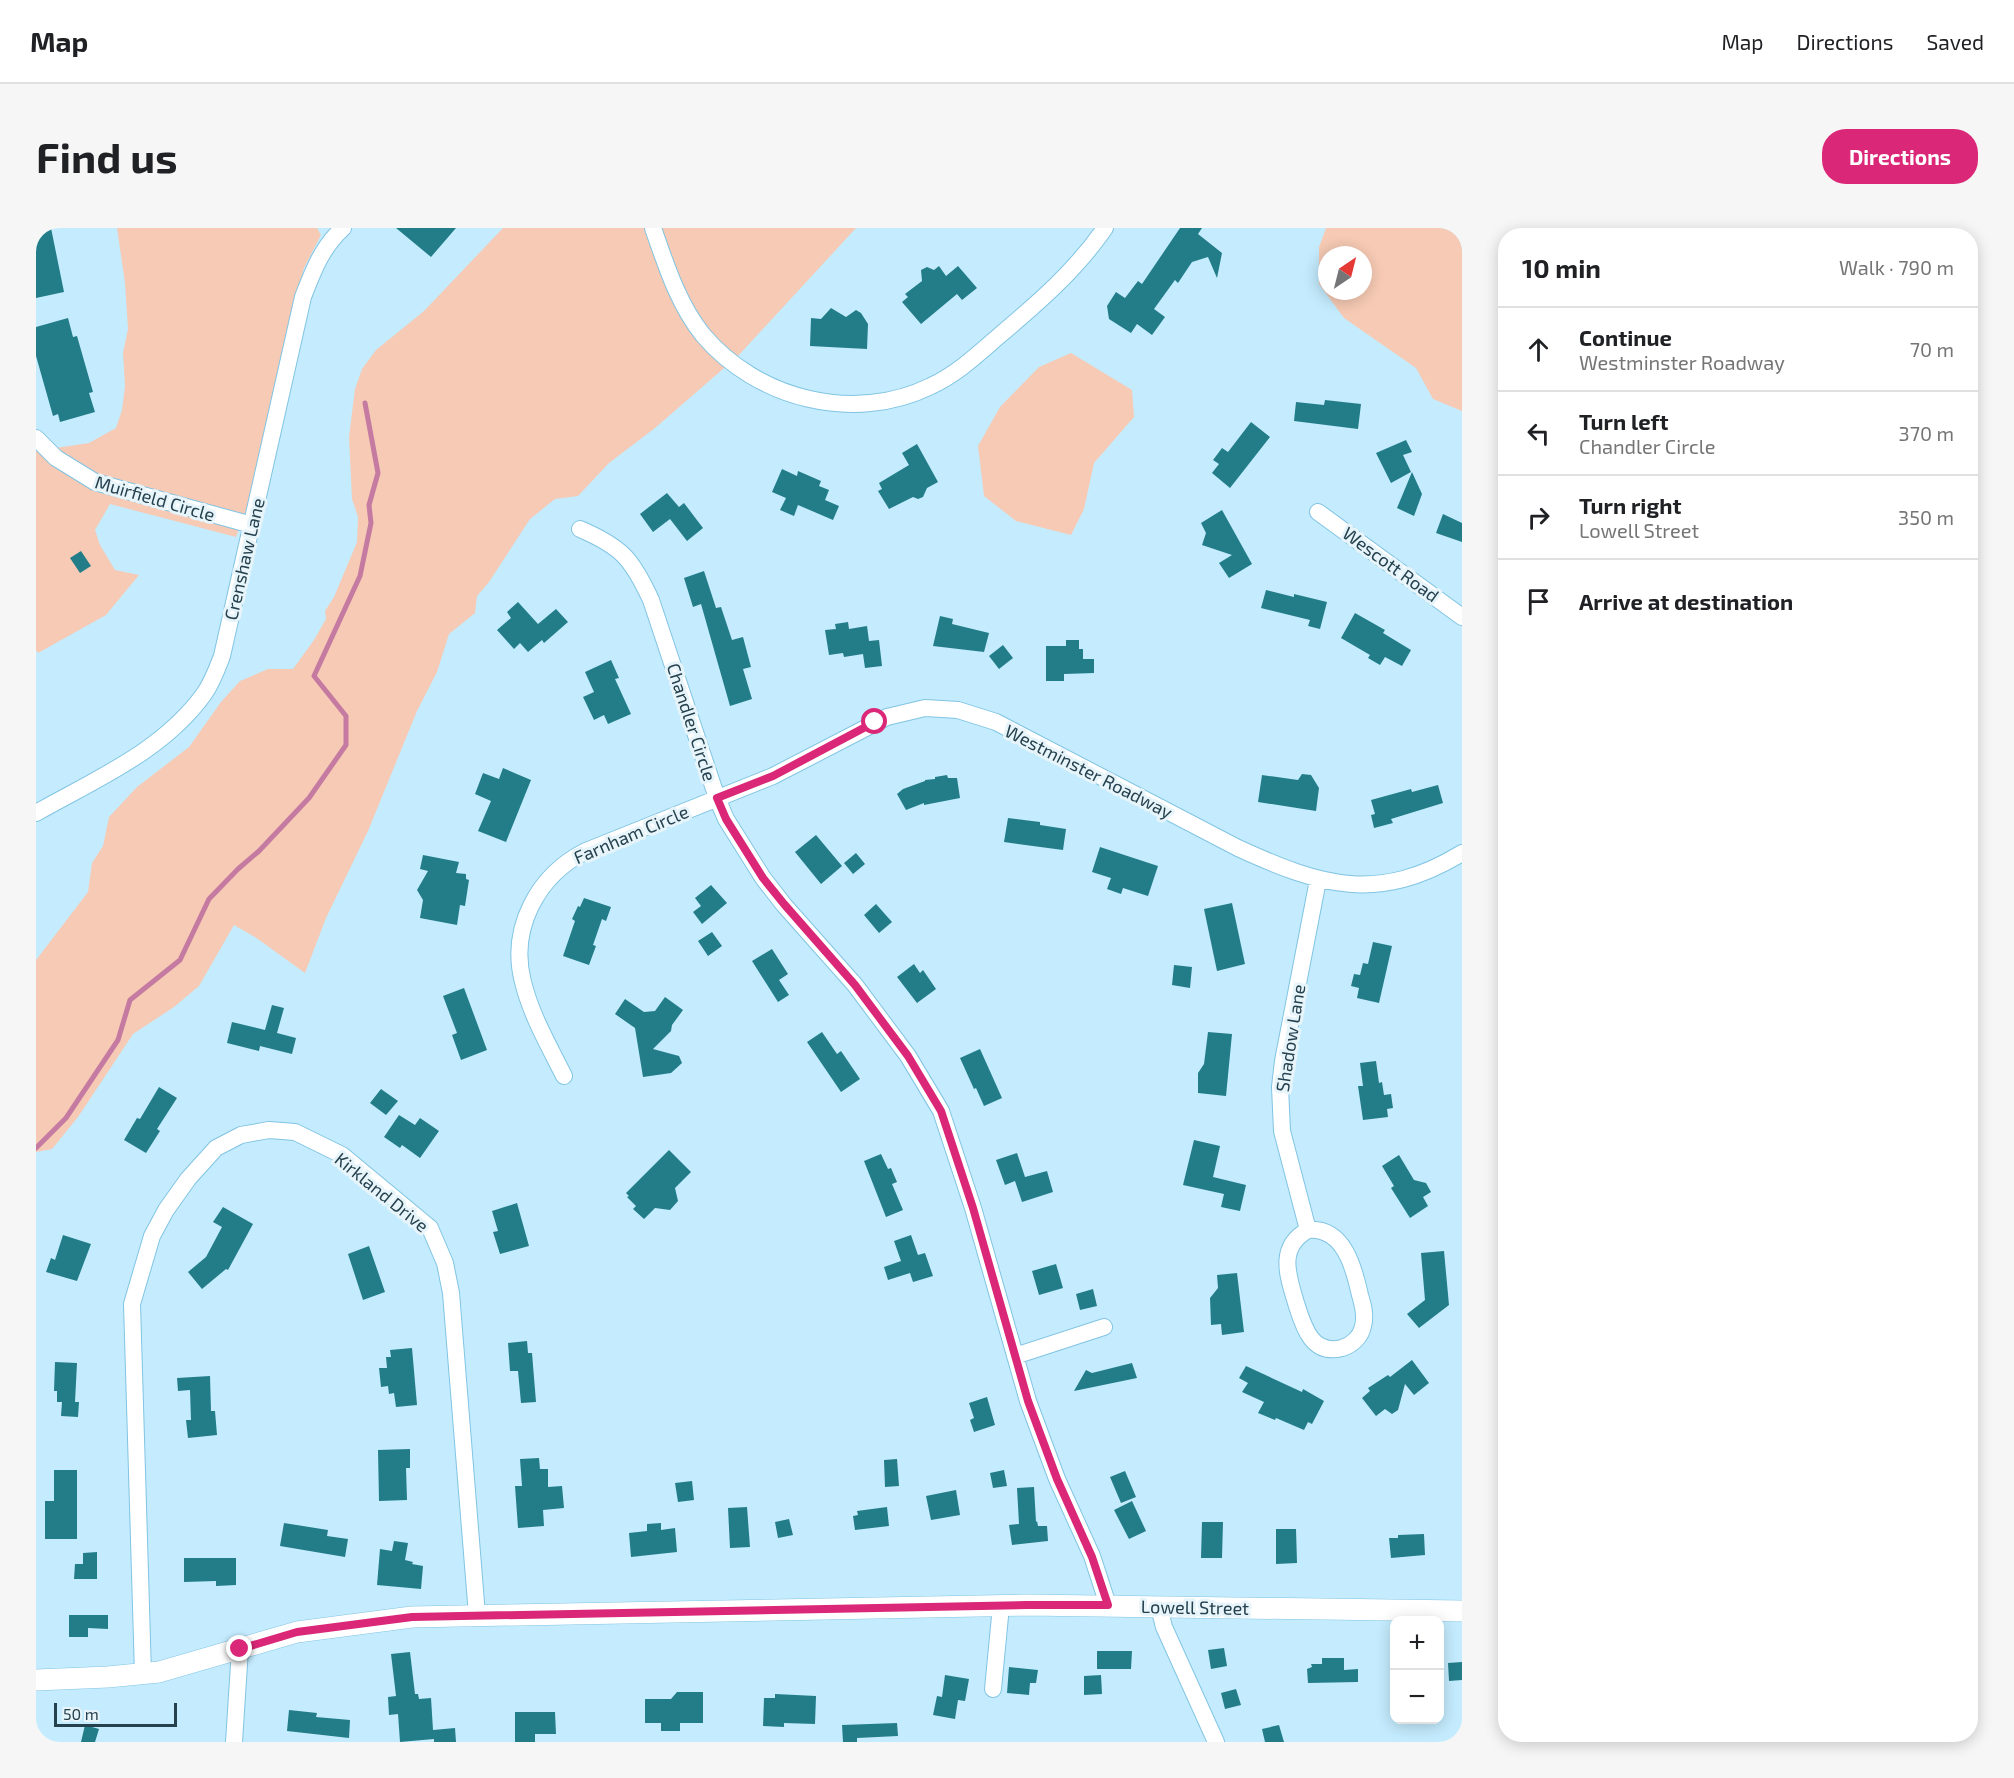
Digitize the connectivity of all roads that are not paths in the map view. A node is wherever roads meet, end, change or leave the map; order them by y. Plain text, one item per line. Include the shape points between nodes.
1 (343, 228) edge
2 (653, 228) edge
3 (1105, 228) edge
4 (36, 438) edge
5 (51, 454) junction
6 (36, 461) edge
7 (1318, 512) dead end
8 (252, 525) junction
9 (580, 529) dead end
10 (1462, 617) edge
11 (717, 798) junction
12 (36, 813) edge
13 (1462, 853) edge
14 (1318, 880) junction
15 (564, 1076) dead end
16 (1308, 1230) junction
17 (1104, 1327) dead end
18 (1015, 1356) junction
19 (1001, 1605) junction
20 (1108, 1605) junction
21 (1159, 1607) junction
22 (1462, 1611) edge
23 (477, 1615) junction
24 (240, 1649) junction
25 (143, 1674) junction
26 (36, 1680) edge
27 (993, 1689) dead end
28 (234, 1742) edge
29 (1216, 1742) edge

1 - 8 street, Crenshaw Lane via 330,240 303,297
2 - 3 street via 684,307 722,354 770,387 797,397 853,404 905,396 953,374 1047,296
4 - 5 street, Muirfield Circle
5 - 6 street
5 - 8 street, Muirfield Circle via 95,482
7 - 10 street, Wescott Road
8 - 12 street, Crenshaw Lane via 222,656 205,692 161,740
9 - 11 street, Chandler Circle via 622,552 644,584
11 - 14 street, Westminster Roadway via 773,776 887,717 925,708 958,710 996,723 1238,848
11 - 15 street, Farnham Circle via 579,854 554,873 535,898 521,934 521,974 528,1001
11 - 18 street, Chandler Circle via 763,878 855,985 908,1056 941,1111
13 - 14 street, Westminster Roadway via 1440,866 1387,884
14 - 16 street, Shadow Lane via 1280,1088 1282,1131
16 - 16 street via 1298,1236 1288,1255 1287,1273 1310,1339 1323,1347 1342,1348 1355,1340 1363,1328 1365,1314 1357,1281 1351,1261 1338,1241 1325,1232
17 - 18 street
18 - 20 street, Chandler Circle via 1057,1479 1092,1557
19 - 20 main road, Lowell Street
19 - 23 main road, Lowell Street
19 - 27 street
20 - 21 main road, Lowell Street
21 - 22 main road, Lowell Street
21 - 29 street via 1164,1627
23 - 24 main road, Lowell Street via 353,1623 297,1632
23 - 25 street, Kirkland Drive via 451,1293 435,1237 430,1228 342,1155 295,1132 260,1131 241,1135 216,1148 188,1179 152,1236 132,1304
24 - 25 main road, Lowell Street
24 - 28 street
25 - 26 main road, Lowell Street

